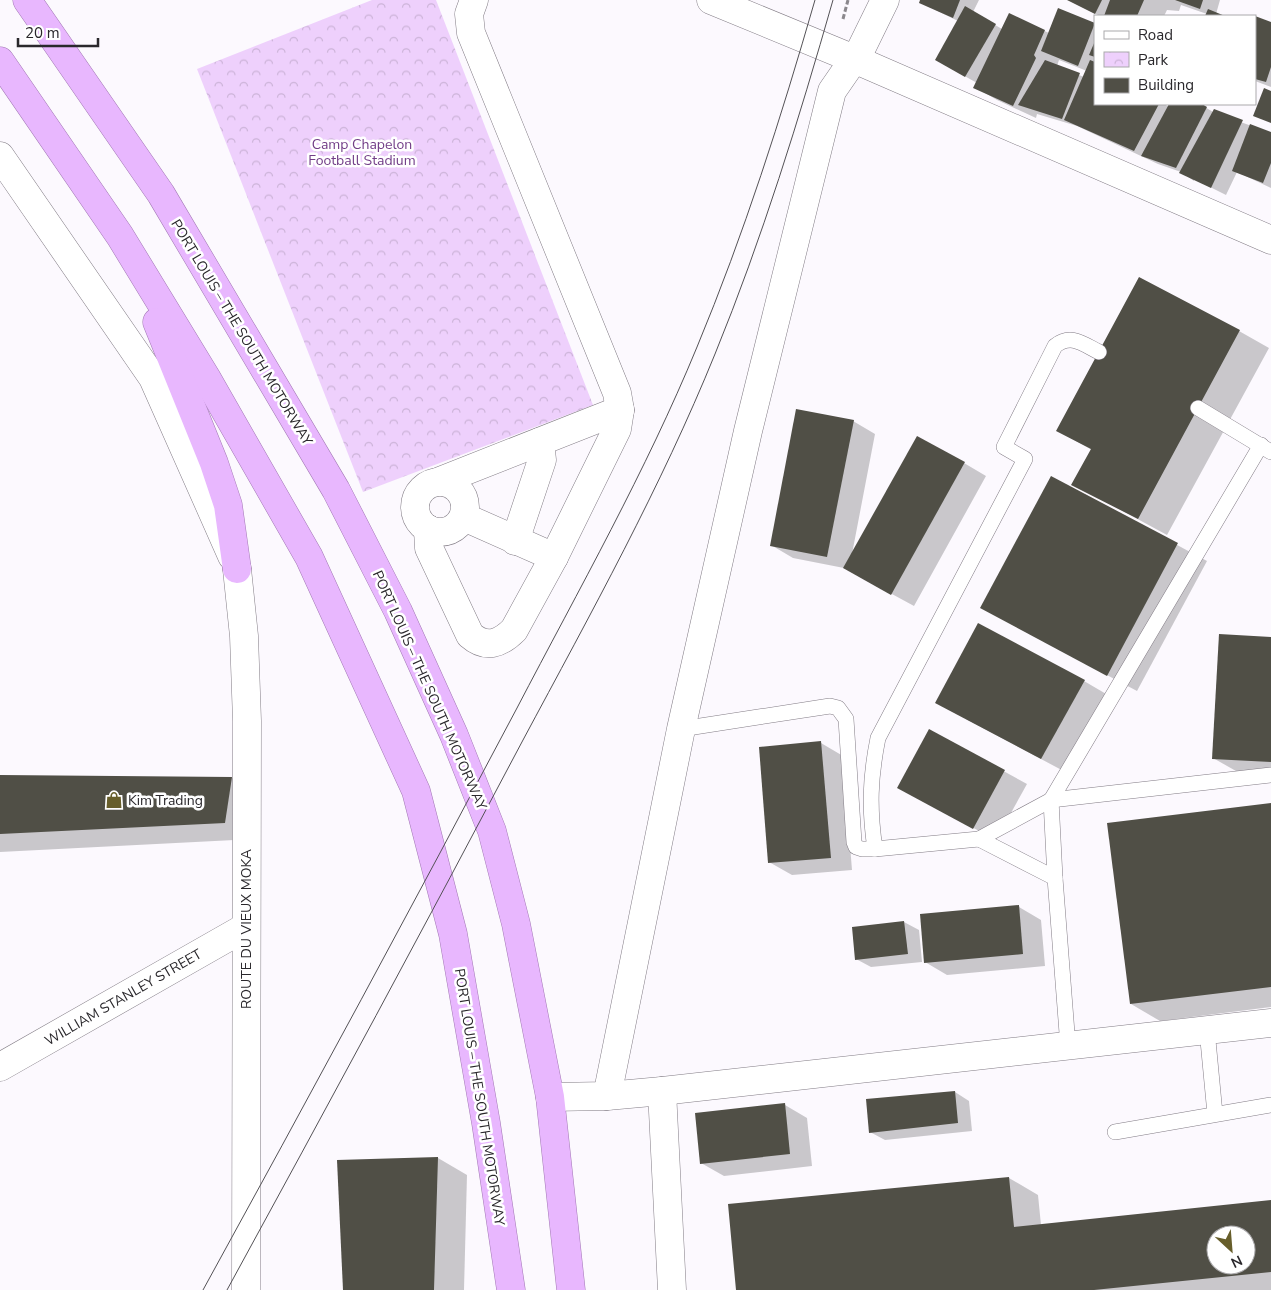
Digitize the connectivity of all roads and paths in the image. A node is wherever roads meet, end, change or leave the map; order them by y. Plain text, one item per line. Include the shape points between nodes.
1 (27, 0) edge
2 (474, 0) edge
3 (712, 0) edge
4 (885, 0) edge
5 (854, 58) junction
6 (0, 62) edge
7 (0, 156) edge
8 (120, 236) junction
9 (1271, 240) edge
10 (1099, 352) dead end
11 (1198, 408) dead end
12 (620, 410) junction
13 (540, 442) junction
14 (1266, 448) edge
15 (440, 482) junction
16 (464, 517) junction
17 (428, 529) junction
18 (516, 541) junction
19 (554, 557) junction
20 (238, 569) junction
21 (681, 729) junction
22 (1271, 775) edge
23 (1052, 800) junction
24 (980, 839) junction
25 (875, 849) junction
26 (1054, 878) junction
27 (246, 927) junction
28 (1271, 1023) edge
29 (1207, 1030) junction
30 (1068, 1046) junction
31 (0, 1067) edge
32 (662, 1091) junction
33 (607, 1096) junction
34 (550, 1097) junction
35 (1271, 1105) edge
36 (1214, 1114) junction
37 (1115, 1132) dead end
38 (246, 1290) edge
39 (511, 1290) edge
40 (571, 1290) edge
41 (672, 1290) edge

1 - 34 highway, PORT LOUIS – THE SOUTH MOTORWAY via 161,194 336,490 398,611 454,735 492,830 516,924
2 - 12 street via 469,14 470,33 617,393
3 - 5 street
4 - 5 street
5 - 9 street
5 - 21 street via 832,91 748,431
6 - 8 highway, PORT LOUIS – THE SOUTH MOTORWAY
7 - 20 street, ROUTE DU VIEUX MOKA via 153,378
8 - 20 highway via 214,462 228,505
8 - 39 highway, PORT LOUIS – THE SOUTH MOTORWAY via 206,377 309,557 416,791 453,934
10 - 25 lane via 1070,339 1055,346 1004,447 1026,459 878,738 870,775 870,815
11 - 14 lane
12 - 13 street
12 - 19 street via 617,429
13 - 15 street
13 - 18 street via 542,460
14 - 23 lane
15 - 16 street via 449,483 462,493 466,509
15 - 17 street via 424,487 415,500 417,517
16 - 17 street via 459,524 444,532
16 - 18 street
17 - 19 street via 430,548 470,635 486,644 496,644 514,630
18 - 19 street
20 - 27 street, ROUTE DU VIEUX MOKA via 247,721
21 - 25 lane via 830,706 838,708 846,719 854,842 856,847
21 - 33 street
22 - 23 lane
23 - 24 lane
23 - 26 lane
24 - 25 lane
24 - 26 lane
26 - 30 lane
27 - 31 street, WILLIAM STANLEY STREET
27 - 38 street, ROUTE DU VIEUX MOKA
28 - 29 street
29 - 30 street
29 - 36 lane
30 - 32 street
32 - 33 street
32 - 41 street
33 - 34 street
34 - 40 highway, PORT LOUIS – THE SOUTH MOTORWAY
35 - 36 lane
36 - 37 lane

